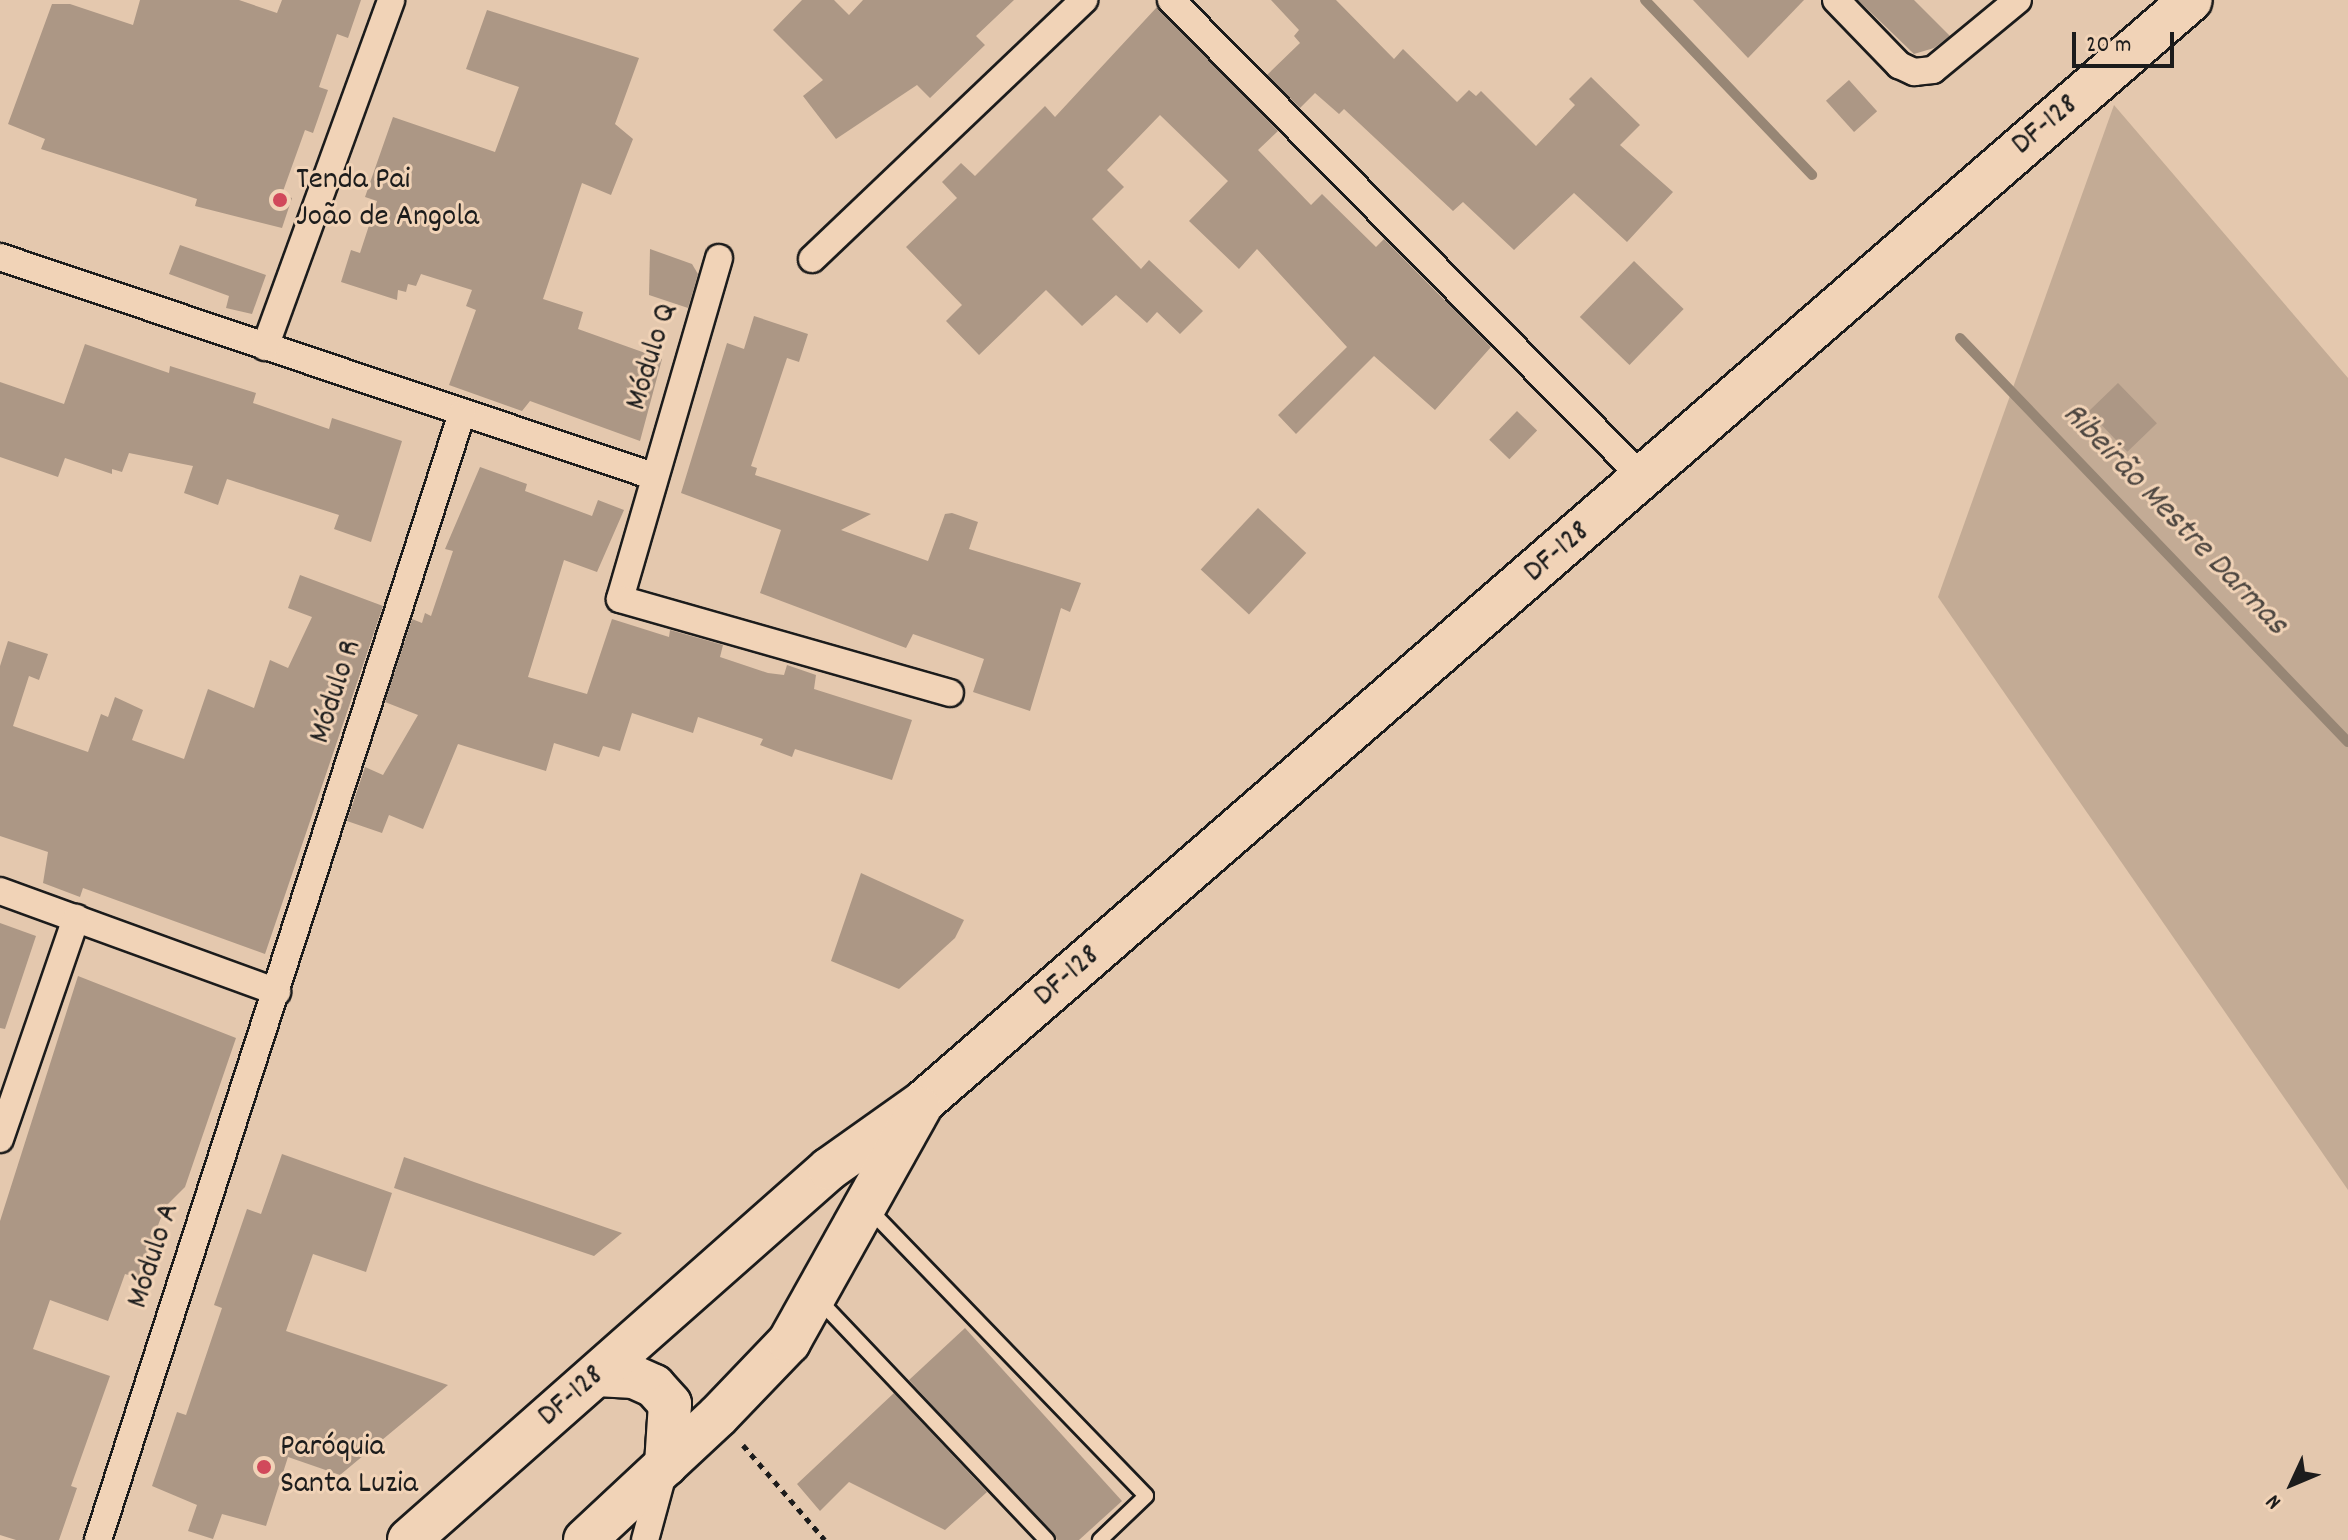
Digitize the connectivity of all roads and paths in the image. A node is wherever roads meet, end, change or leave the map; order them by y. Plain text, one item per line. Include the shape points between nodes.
1 (391, 0) edge
2 (1084, 0) edge
3 (1171, 0) edge
4 (1836, 0) edge
5 (2018, 0) edge
6 (2191, 0) edge
7 (0, 257) edge
8 (719, 258) dead end
9 (812, 259) dead end
10 (265, 347) junction
11 (462, 413) junction
12 (653, 476) junction
13 (1644, 479) junction
14 (950, 693) dead end
15 (0, 891) edge
16 (76, 918) junction
17 (277, 992) junction
18 (922, 1103) junction
19 (0, 1139) edge
20 (868, 1208) junction
21 (818, 1299) junction
22 (597, 1375) junction
23 (718, 1416) junction
24 (666, 1465) junction
25 (98, 1540) edge
26 (409, 1540) edge
27 (585, 1540) edge
28 (645, 1540) edge
29 (825, 1540) edge
30 (1047, 1540) edge
31 (1100, 1540) edge

1 - 10 street
2 - 9 street
3 - 13 street
4 - 5 street via 1899,65 1914,72 1933,70
6 - 13 main road, DF-128 / DF-128
7 - 10 street
8 - 12 street, Módulo Q
10 - 11 street
11 - 12 street
11 - 17 street, Módulo R
12 - 14 street via 620,599
13 - 18 main road, DF-128 / DF-128
15 - 16 street
16 - 17 street
16 - 19 street
17 - 25 street, Módulo A
18 - 20 main road, DF-128 / DF-128
18 - 22 main road, DF-128 / DF-128 via 829,1169
20 - 21 main road, DF-128 / DF-128
20 - 31 lane via 1146,1496
21 - 23 main road, DF-128 / DF-128 via 770,1366
21 - 30 lane
22 - 24 main road via 634,1377 654,1386 670,1404
22 - 26 main road, DF-128 / DF-128
23 - 24 main road, DF-128 / DF-128
23 - 29 path
24 - 27 main road, DF-128 / DF-128
24 - 28 street

